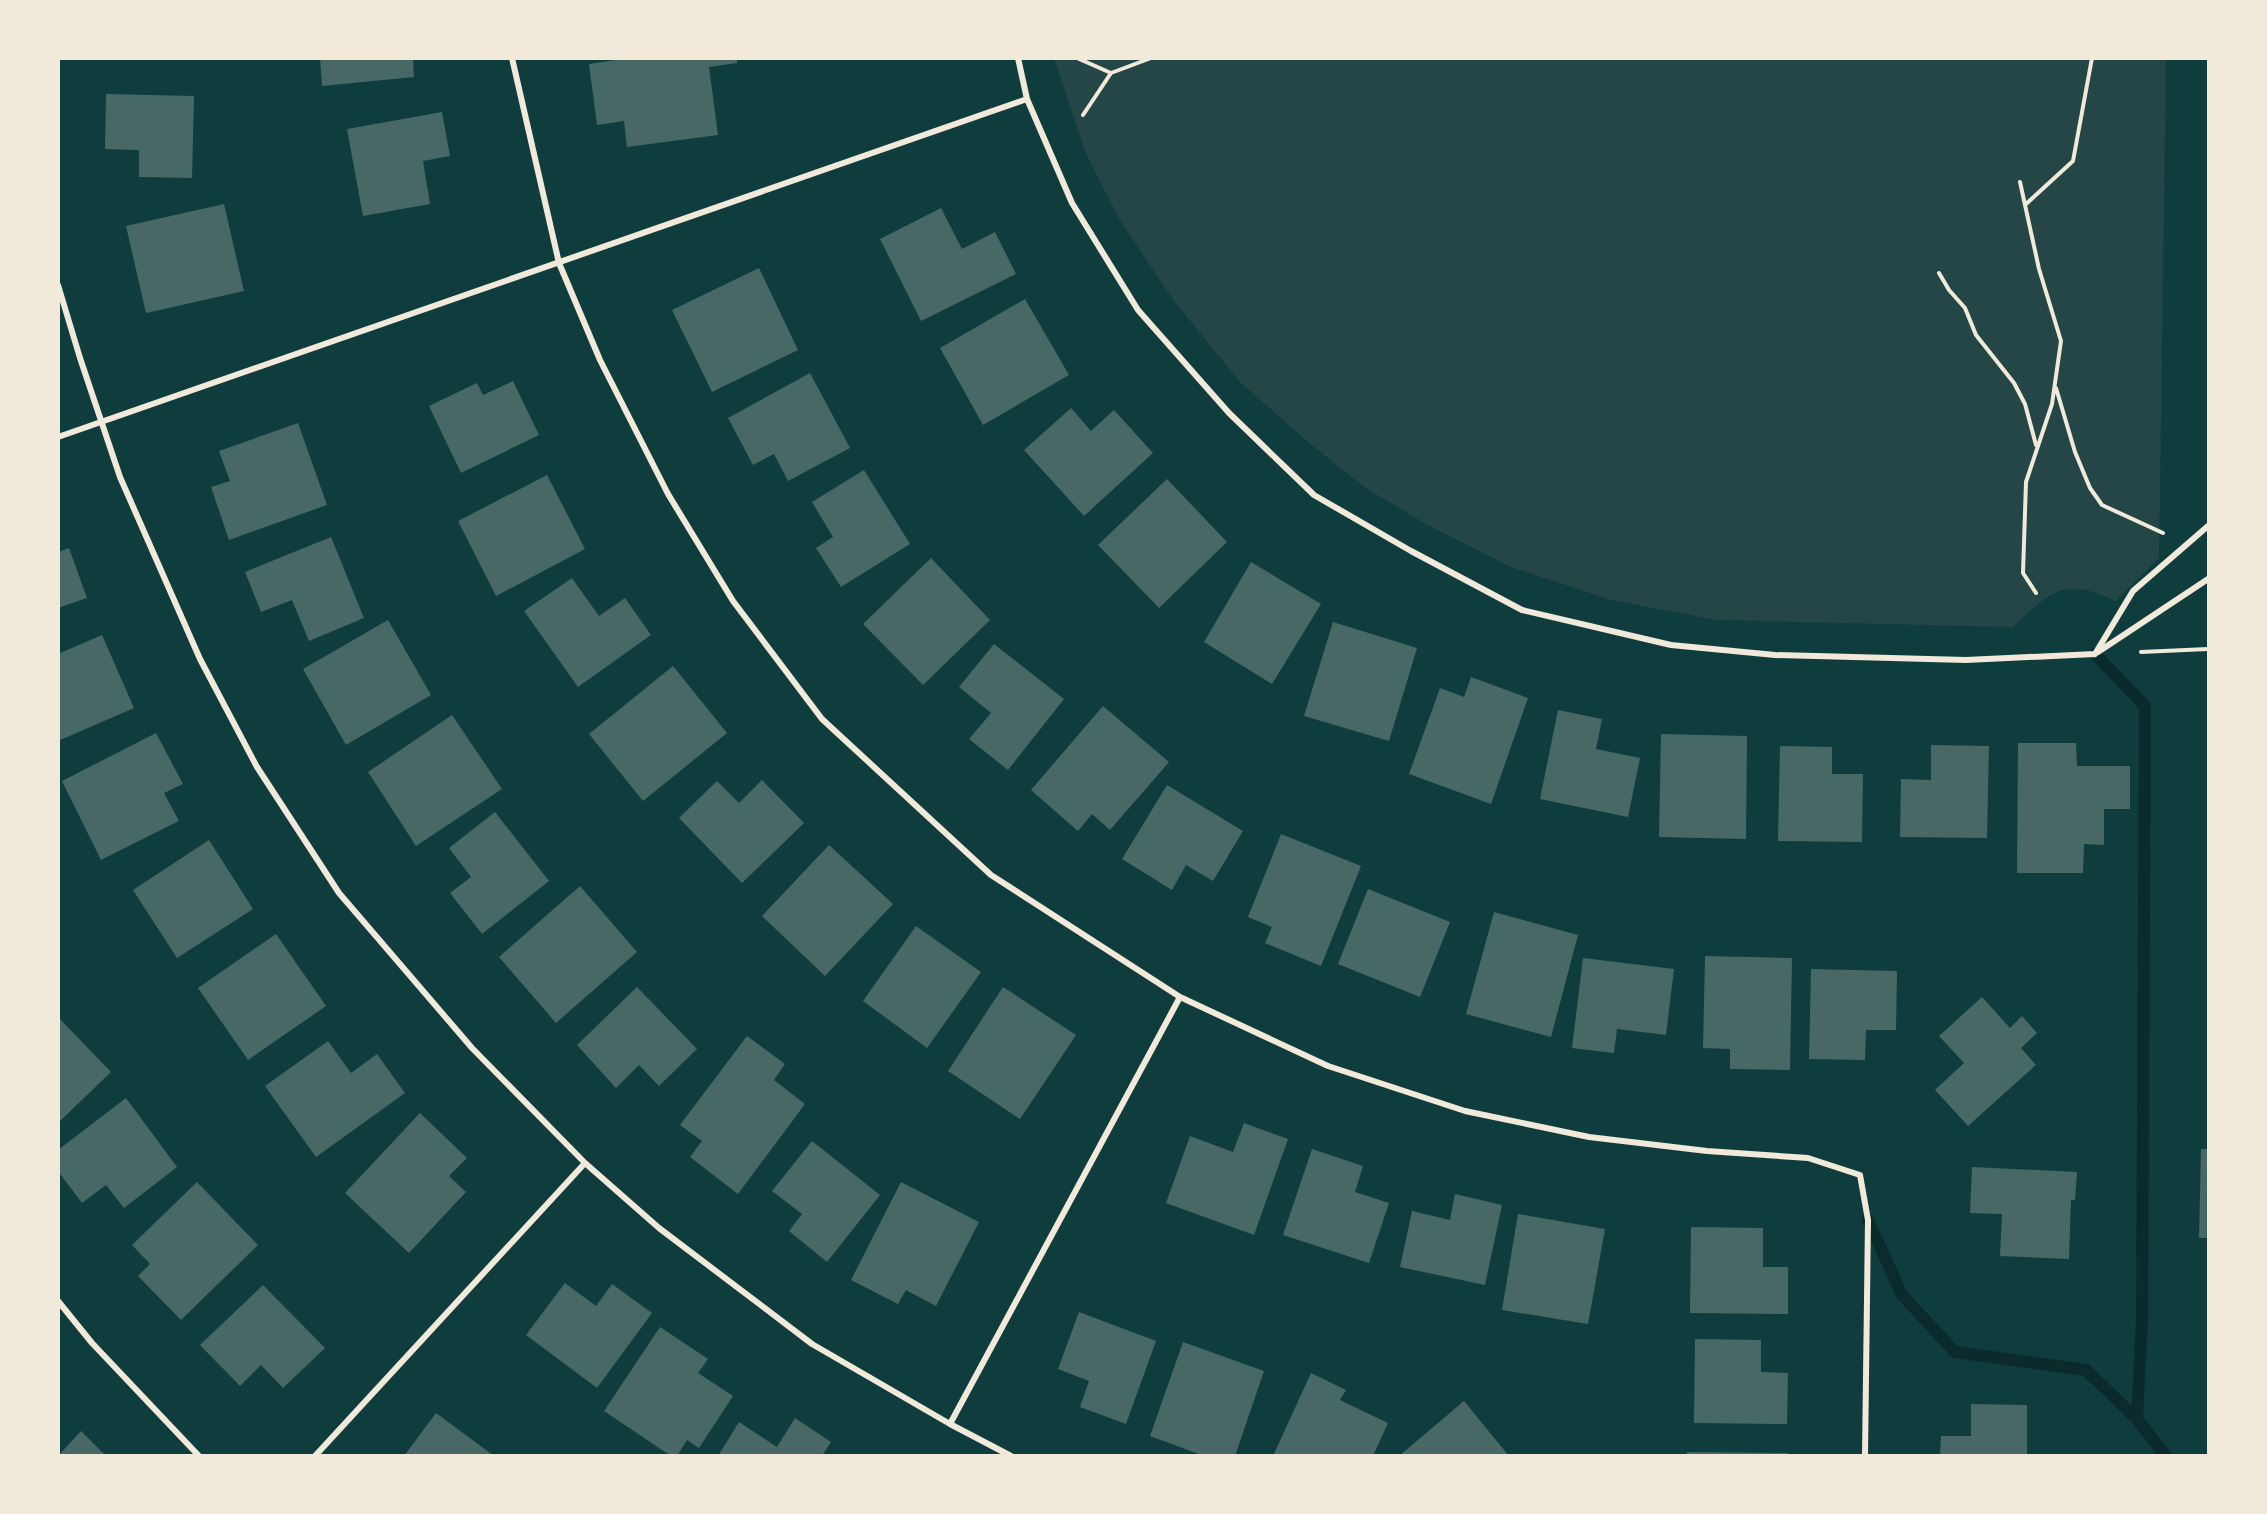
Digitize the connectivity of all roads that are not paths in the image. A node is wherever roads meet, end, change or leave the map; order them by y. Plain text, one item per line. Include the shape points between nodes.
1 (512, 58) edge
2 (1018, 58) edge
3 (1027, 99) junction
4 (559, 263) junction
5 (58, 285) edge
6 (102, 424) junction
7 (58, 437) edge
8 (2208, 526) edge
9 (2208, 579) edge
10 (2095, 654) junction
11 (1180, 997) junction
12 (585, 1163) junction
13 (58, 1301) edge
14 (950, 1424) junction
15 (199, 1455) edge
16 (315, 1455) edge
17 (1011, 1455) edge
18 (1865, 1455) edge

1 - 4 street
2 - 3 street
3 - 4 street
3 - 10 street via 1072,203 1138,310 1229,412 1314,495 1522,610 1671,645 1775,655 1966,660
4 - 6 street
4 - 11 street via 600,360 668,494 733,601 822,719 991,875
5 - 6 street
6 - 7 street
6 - 12 street via 120,477 200,658 257,767 333,884 471,1048
8 - 10 street via 2133,591
9 - 10 street
11 - 14 street
11 - 18 street via 1328,1066 1465,1111 1589,1137 1808,1158 1860,1174 1868,1220
12 - 14 street via 659,1228 812,1344
12 - 16 street
13 - 15 street via 92,1343
14 - 17 street

